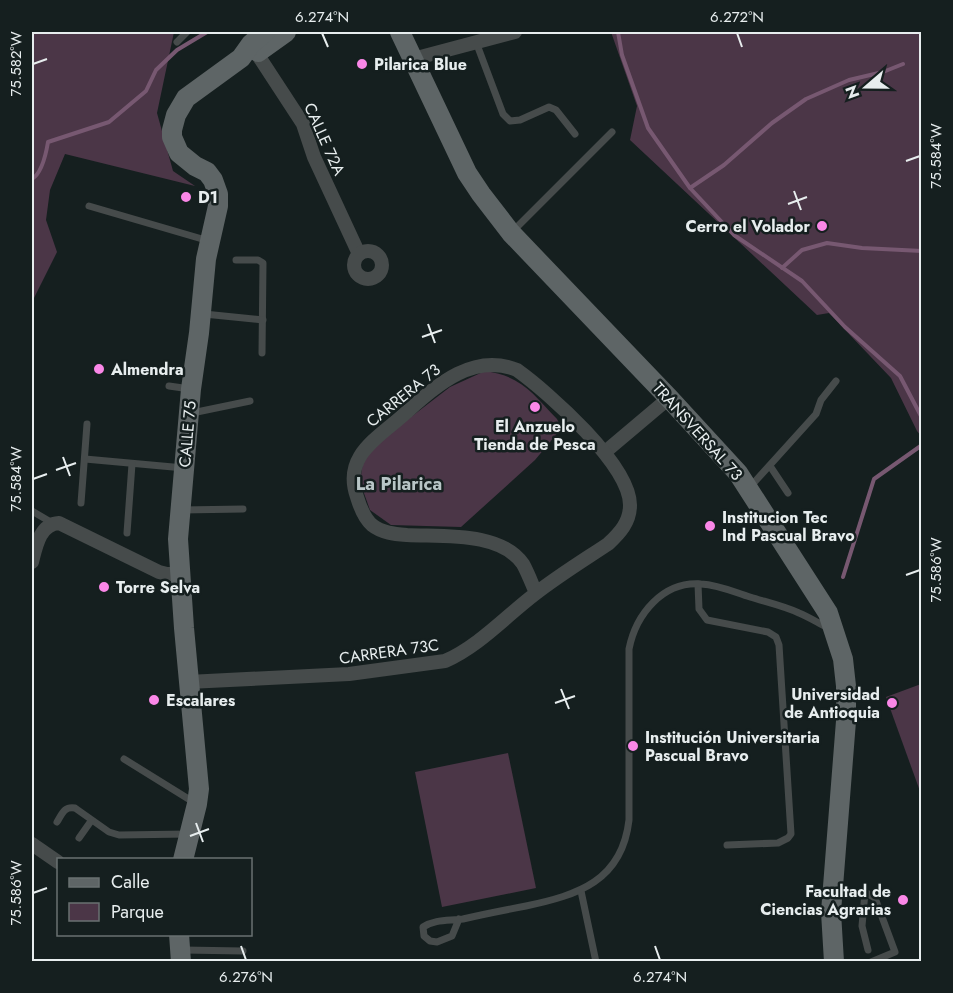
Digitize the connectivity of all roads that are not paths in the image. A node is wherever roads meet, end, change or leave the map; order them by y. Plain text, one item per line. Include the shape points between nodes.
1 (187, 32) edge
2 (285, 32) edge
3 (400, 32) edge
4 (515, 32) edge
5 (177, 42) dead end
6 (476, 42) junction
7 (254, 46) edge
8 (413, 59) junction
9 (612, 132) dead end
10 (575, 134) dead end
11 (89, 206) dead end
12 (512, 233) junction
13 (209, 241) junction
14 (359, 254) dead end
15 (236, 260) dead end
16 (201, 314) junction
17 (263, 320) junction
18 (262, 353) dead end
19 (836, 381) dead end
20 (169, 386) dead end
21 (190, 389) junction
22 (669, 398) junction
23 (250, 401) dead end
24 (190, 414) junction
25 (87, 424) dead end
26 (605, 452) junction
27 (85, 459) junction
28 (132, 464) junction
29 (770, 466) junction
30 (184, 468) junction
31 (748, 489) junction
32 (788, 493) dead end
33 (629, 495) joint
34 (81, 503) dead end
35 (243, 509) dead end
36 (32, 510) edge
37 (180, 510) junction
38 (60, 524) junction
39 (127, 533) dead end
40 (32, 562) edge
41 (179, 574) junction
42 (698, 584) junction
43 (536, 593) junction
44 (834, 630) junction
45 (188, 682) junction
46 (124, 759) dead end
47 (197, 804) junction
48 (91, 821) junction
49 (57, 822) dead end
50 (190, 834) junction
51 (79, 838) dead end
52 (32, 844) edge
53 (727, 845) dead end
54 (184, 858) edge
55 (57, 861) edge
56 (581, 891) junction
57 (459, 919) junction
58 (180, 949) edge
59 (868, 950) dead end
60 (243, 951) dead end
61 (596, 962) edge
62 (834, 962) edge
63 (871, 962) edge

1 - 5 lane
2 - 7 main road, CALLE 75
3 - 8 main road, TRANSVERSAL 73
4 - 6 street
6 - 8 street
6 - 10 lane via 503,114 510,121 549,107
7 - 13 main road, CALLE 75 via 186,98 172,130 179,153 207,172 216,186 218,206
7 - 14 street, CALLE 72A via 303,124
8 - 12 main road, TRANSVERSAL 73 via 467,173
9 - 12 lane
11 - 13 lane
12 - 22 main road, TRANSVERSAL 73
13 - 16 main road, CALLE 75
15 - 17 lane via 262,263
16 - 17 lane
16 - 21 main road, CALLE 75
17 - 18 lane
19 - 29 lane via 820,400 816,414
20 - 21 lane
21 - 24 main road, CALLE 75
22 - 26 street
22 - 31 main road, TRANSVERSAL 73
23 - 24 lane
24 - 30 main road, CALLE 75
25 - 27 lane
26 - 33 street, CARRERA 73
26 - 43 street, CARRERA 73 via 530,380 517,370 502,366 453,374 360,454 352,479 366,519 376,528 390,533 489,542 517,557
27 - 28 lane
27 - 34 lane
28 - 30 lane
28 - 39 lane
29 - 31 lane
29 - 32 lane
30 - 37 main road, CALLE 75
31 - 44 main road, TRANSVERSAL 73 via 822,603
33 - 43 street, CARRERA 73C via 629,516 617,536
35 - 37 lane
36 - 38 lane
37 - 41 main road, CALLE 75
38 - 40 street via 44,530
38 - 41 street via 159,572
41 - 45 main road, CALLE 75
42 - 44 lane via 736,591 798,612
42 - 53 lane via 699,609 707,620 768,632 776,636 779,645 791,834 778,843
42 - 56 lane via 680,586 660,596 632,632 628,666 627,836 612,865
43 - 45 street, CARRERA 73C via 458,656 446,661 349,674
44 - 62 main road, TRANSVERSAL 73 via 846,686 831,912
45 - 47 main road, CALLE 75 via 199,774
46 - 47 lane
47 - 50 main road, CALLE 75
48 - 49 lane via 69,807
48 - 50 lane via 119,835
48 - 51 lane
50 - 54 main road, CALLE 75
52 - 55 street
56 - 57 lane
56 - 61 lane
57 - 57 lane via 431,922 423,927 424,936 438,942 452,936
58 - 60 lane
59 - 63 lane via 862,926 865,892 875,898 895,952

